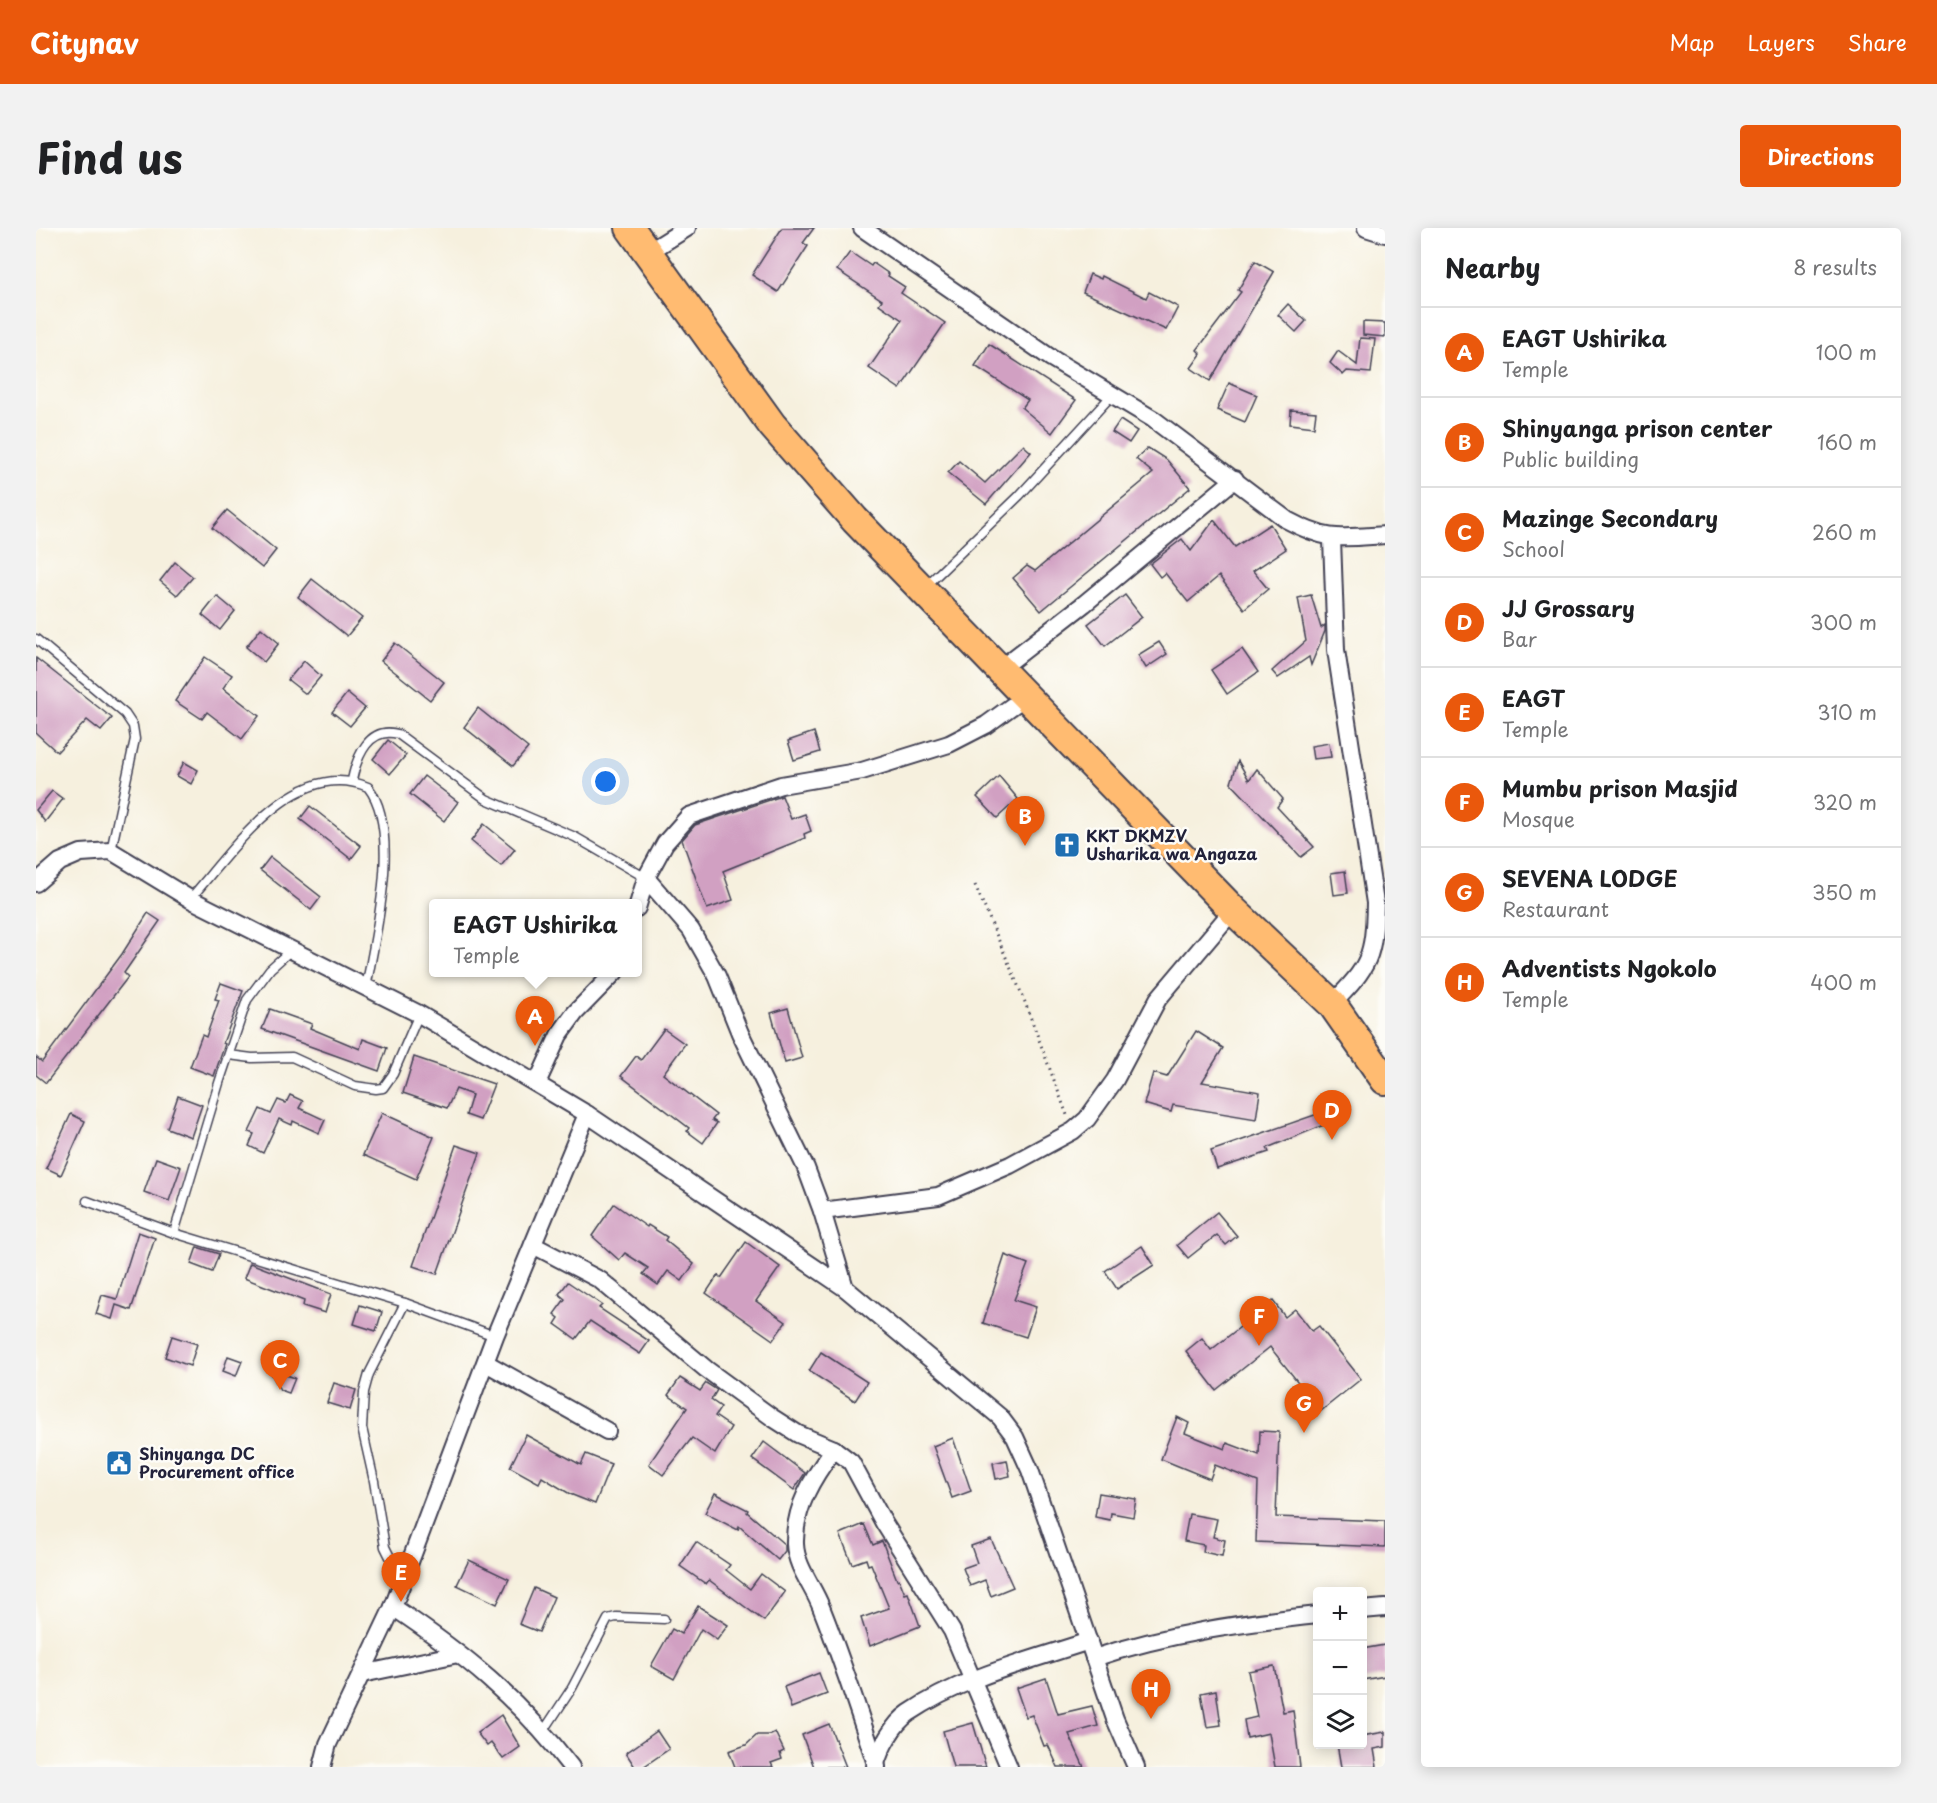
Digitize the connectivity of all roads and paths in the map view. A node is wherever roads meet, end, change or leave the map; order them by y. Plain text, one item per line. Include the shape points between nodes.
1 (630, 228) edge
2 (687, 228) edge
3 (862, 228) edge
4 (1366, 228) edge
5 (1385, 234) edge
6 (647, 253) junction
7 (1113, 394) junction
8 (1235, 479) junction
9 (1385, 536) edge
10 (1332, 539) junction
11 (923, 589) junction
12 (36, 639) edge
13 (1000, 669) junction
14 (1026, 696) junction
15 (352, 780) junction
16 (111, 851) junction
17 (646, 878) junction
18 (36, 883) edge
19 (975, 885) dead end
20 (190, 899) junction
21 (640, 899) edge
22 (1233, 910) junction
23 (290, 951) junction
24 (611, 977) edge
25 (366, 988) junction
26 (1332, 1004) junction
27 (419, 1014) junction
28 (229, 1055) junction
29 (1385, 1080) edge
30 (537, 1083) junction
31 (588, 1114) junction
32 (1073, 1131) junction
33 (87, 1202) dead end
34 (822, 1211) junction
35 (174, 1233) junction
36 (533, 1245) junction
37 (845, 1288) junction
38 (405, 1303) junction
39 (495, 1336) junction
40 (486, 1363) junction
41 (607, 1431) dead end
42 (834, 1449) junction
43 (407, 1570) junction
44 (393, 1607) junction
45 (1385, 1608) edge
46 (1367, 1610) edge
47 (1313, 1616) edge
48 (664, 1619) dead end
49 (1089, 1641) junction
50 (458, 1654) junction
51 (1094, 1658) junction
52 (362, 1674) junction
53 (974, 1680) junction
54 (543, 1732) junction
55 (876, 1766) edge
56 (322, 1767) edge
57 (571, 1767) edge
58 (1009, 1767) edge
59 (1136, 1767) edge

1 - 6 highway
2 - 6 street
3 - 7 street via 1051,358
4 - 5 street
6 - 11 highway via 772,425 855,520
7 - 8 street
7 - 11 lane via 1019,496
8 - 10 street via 1287,520
8 - 13 street
9 - 10 street
10 - 26 street via 1336,650 1375,903 1369,962
11 - 13 highway
12 - 16 lane via 111,701 133,726 135,739
13 - 14 highway
14 - 17 street via 986,725 949,744 862,771 781,785 689,816 665,843
14 - 22 highway
15 - 17 lane via 356,762 372,737 382,732 398,734 486,799 575,837
15 - 20 lane via 324,782 289,796 265,814
15 - 25 lane via 372,792 383,824 382,878
16 - 18 street via 81,853 60,862
16 - 20 street
17 - 21 street
17 - 34 street via 691,930 717,976
19 - 32 path via 1023,997
20 - 23 street
22 - 26 highway
22 - 32 street via 1158,999 1115,1080 1087,1119
23 - 25 street
23 - 28 lane via 270,969 247,1000
24 - 30 street via 559,1035
25 - 27 street
26 - 29 highway
27 - 28 lane via 388,1083 376,1089 356,1086 292,1057
27 - 30 street
28 - 35 lane
30 - 31 street
31 - 36 street
31 - 37 street
32 - 34 street via 1010,1165 938,1196
33 - 35 lane
34 - 37 street
35 - 38 lane
36 - 39 street
36 - 42 street via 600,1280 706,1369 773,1418
37 - 49 street via 1000,1418 1015,1437
38 - 39 lane
38 - 43 lane via 369,1374 362,1428 384,1547
39 - 40 street
40 - 41 street
40 - 43 street
42 - 53 street via 851,1462 952,1631
42 - 55 street via 806,1491 796,1531 797,1560 825,1617
43 - 44 street
44 - 50 street
44 - 52 street
45 - 46 street
47 - 51 street via 1187,1633
48 - 54 lane via 608,1619 572,1688
49 - 51 street
49 - 53 street
50 - 52 street
50 - 54 street via 512,1698
51 - 59 street
52 - 56 street via 328,1744
53 - 55 street via 908,1714 898,1723
53 - 58 street
54 - 57 street

